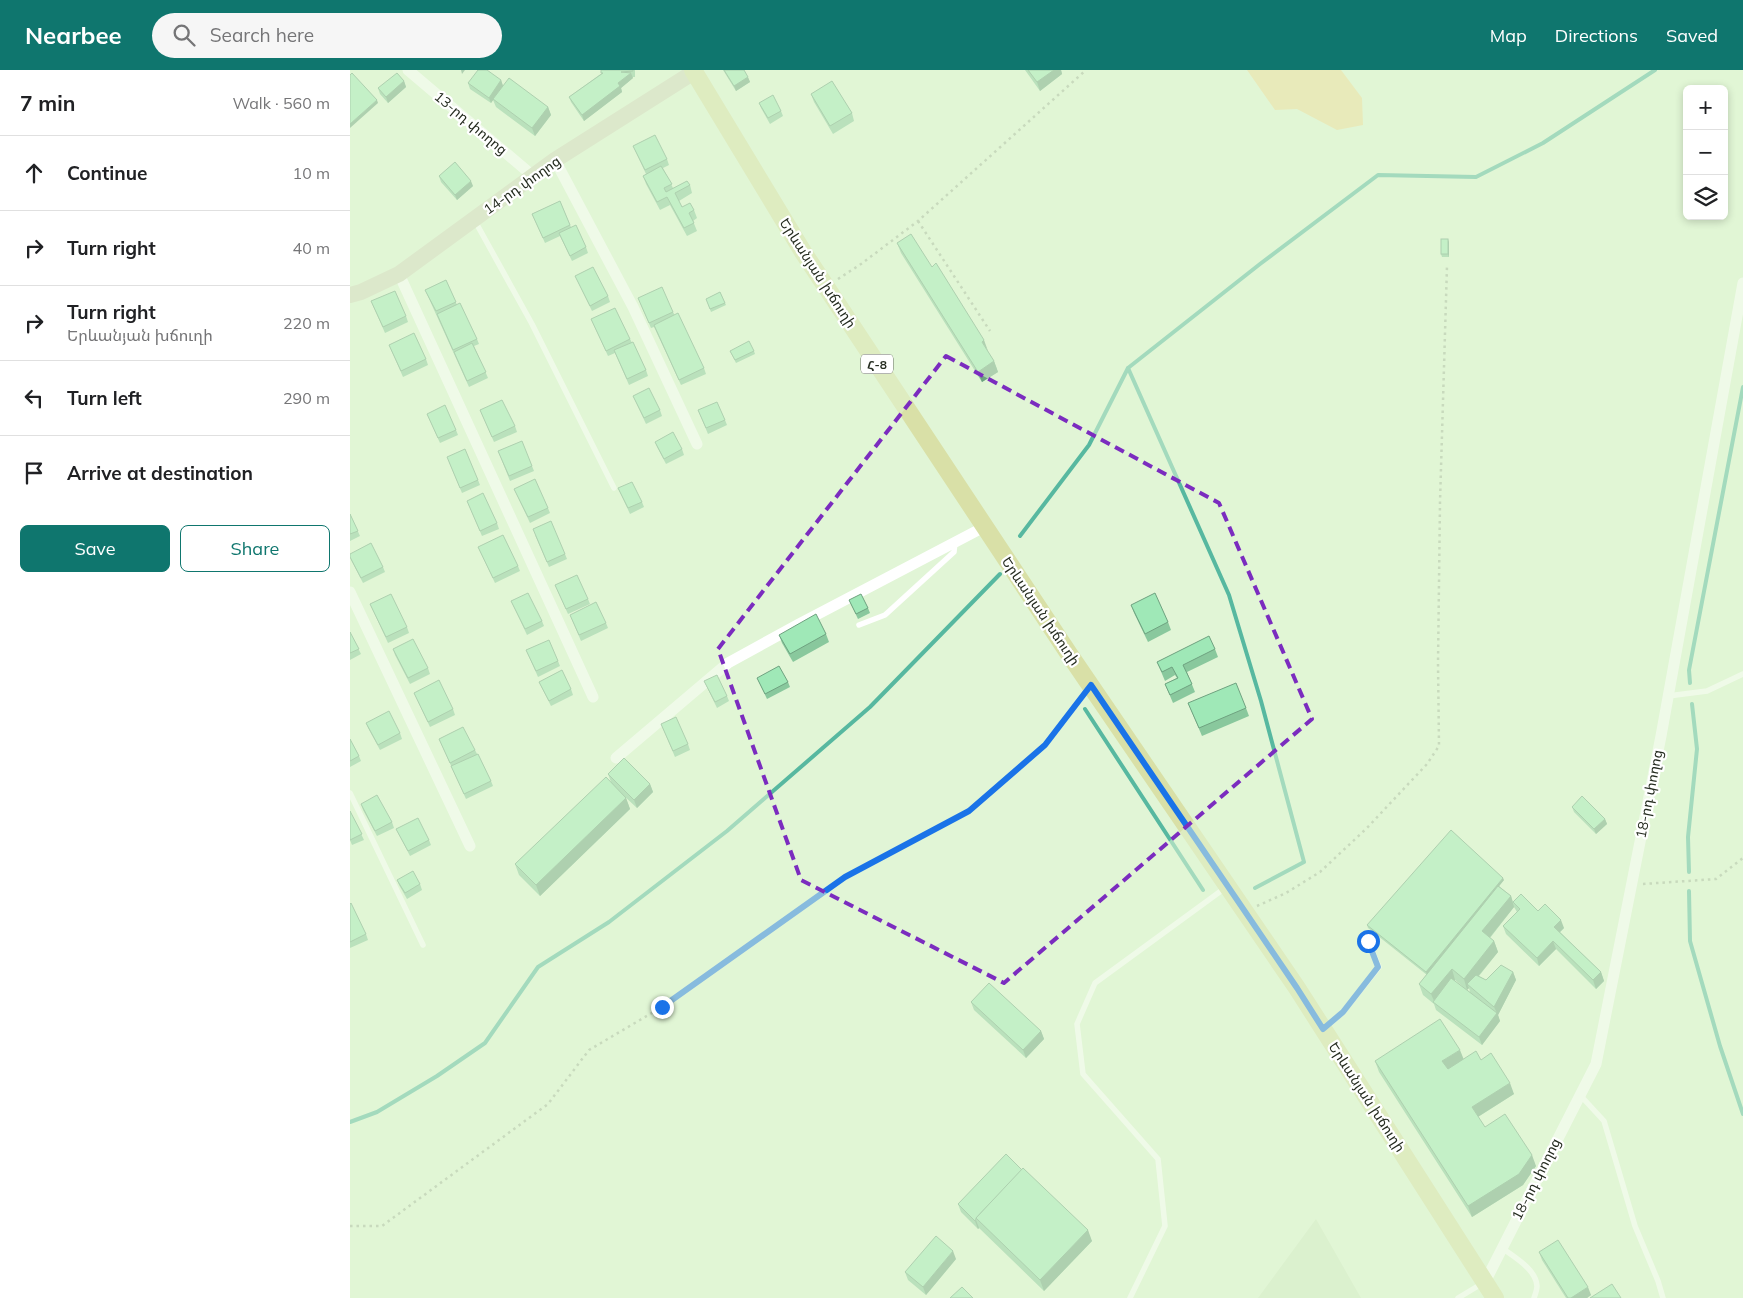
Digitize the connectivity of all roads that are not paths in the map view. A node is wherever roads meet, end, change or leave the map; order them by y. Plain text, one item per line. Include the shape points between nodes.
1 (408, 70) edge
2 (693, 71) edge
3 (555, 160) junction
4 (533, 176) junction
5 (474, 219) junction
6 (399, 274) junction
7 (1743, 283) edge
8 (350, 295) edge
9 (697, 444) dead end
10 (614, 488) dead end
11 (984, 527) junction
12 (955, 542) junction
13 (350, 592) edge
14 (859, 625) dead end
15 (1743, 674) edge
16 (1668, 696) junction
17 (593, 697) dead end
18 (616, 758) dead end
19 (350, 794) edge
20 (470, 846) dead end
21 (1227, 886) junction
22 (1368, 941) dead end
23 (424, 945) dead end
24 (1323, 1029) junction
25 (1580, 1095) junction
26 (1501, 1247) junction
27 (1485, 1282) junction
28 (1130, 1298) edge
29 (1458, 1298) edge
30 (1495, 1298) edge
31 (1534, 1298) edge
32 (1663, 1298) edge

1 - 4 street, 13-րդ փողոց
2 - 3 street, 14-րդ փողոց
2 - 11 main road, Երևանյան խճուղի / Հ-8 via 803,252
3 - 4 street, 14-րդ փողոց
3 - 9 street via 633,307
4 - 5 street, 14-րդ փողոց
5 - 6 street, 14-րդ փողոց
5 - 10 lane via 532,324
6 - 8 street, 14-րդ փողոց
6 - 17 street
7 - 16 street, 18-րդ փողոց
11 - 12 street
11 - 21 main road, Երևանյան խճուղի / Հ-8
12 - 14 lane via 954,552 885,615
12 - 18 street via 728,663
13 - 20 street
15 - 16 lane via 1707,692
16 - 25 street, 18-րդ փողոց via 1596,1064
19 - 23 lane
21 - 24 main road, Երևանյան խճուղի / Հ-8
21 - 28 lane via 1095,983 1077,1024 1084,1074 1158,1159 1165,1226
22 - 24 lane via 1378,967 1343,1012
24 - 27 main road, Երևանյան խճուղի / Հ-8
25 - 26 street, 18-րդ փողոց
25 - 32 lane via 1604,1121 1635,1226
26 - 27 street, 18-րդ փողոց
26 - 31 lane via 1534,1276 1537,1286
27 - 29 lane
27 - 30 main road, Երևանյան խճուղի / Հ-8

